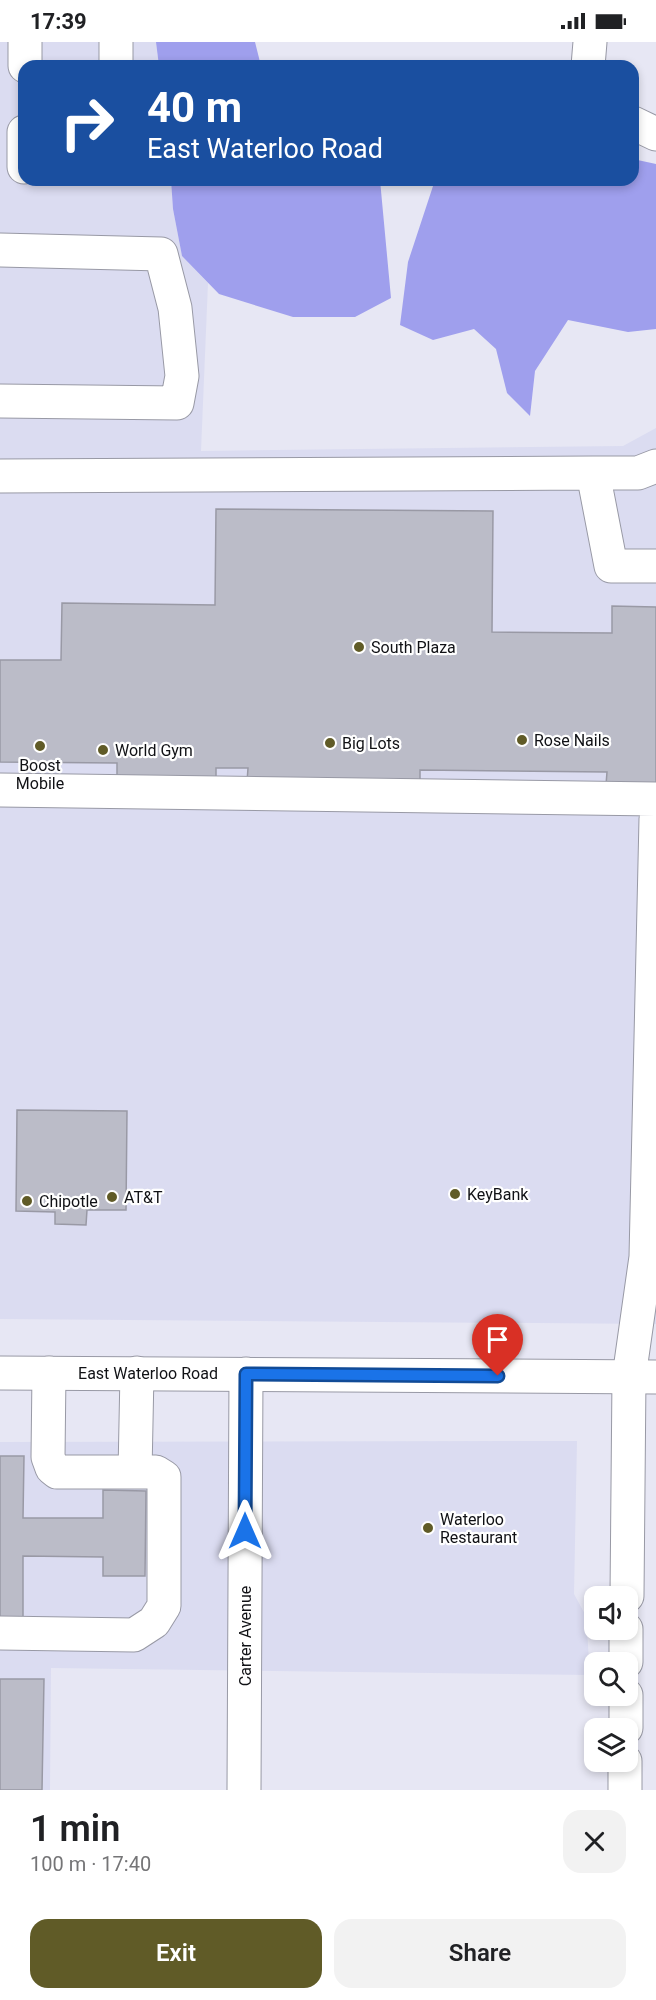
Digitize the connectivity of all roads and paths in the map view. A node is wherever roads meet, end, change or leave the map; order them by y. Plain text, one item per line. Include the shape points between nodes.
1 (25, 42) edge
2 (116, 42) edge
3 (590, 42) edge
4 (25, 60) edge
5 (116, 60) edge
6 (588, 60) edge
7 (639, 126) edge
8 (656, 134) edge
9 (0, 167) edge
10 (18, 167) edge
11 (0, 250) edge
12 (0, 401) edge
13 (656, 466) edge
14 (593, 473) junction
15 (0, 476) edge
16 (656, 566) edge
17 (0, 789) edge
18 (656, 799) edge
19 (656, 819) edge
20 (0, 1373) edge
21 (49, 1373) junction
22 (137, 1373) junction
23 (246, 1374) junction
24 (642, 1377) edge
25 (135, 1472) junction
26 (628, 1586) edge
27 (0, 1633) edge
28 (626, 1772) edge
29 (244, 1790) edge
30 (625, 1790) edge

1 - 4 street
2 - 5 street
3 - 6 street
7 - 8 street
9 - 10 street
11 - 12 street via 161,254 175,308 182,376 177,403
13 - 14 street via 638,473
14 - 15 street
14 - 16 street via 611,566
17 - 18 street
19 - 24 street
20 - 21 street, East Waterloo Road
21 - 22 street, East Waterloo Road
21 - 25 street via 48,1457 52,1468 57,1472
22 - 23 street, East Waterloo Road
22 - 25 street
23 - 24 street, East Waterloo Road
23 - 29 street, Carter Avenue
24 - 26 street
25 - 27 street via 156,1472 164,1477 164,1606 154,1622 134,1635
28 - 30 street

